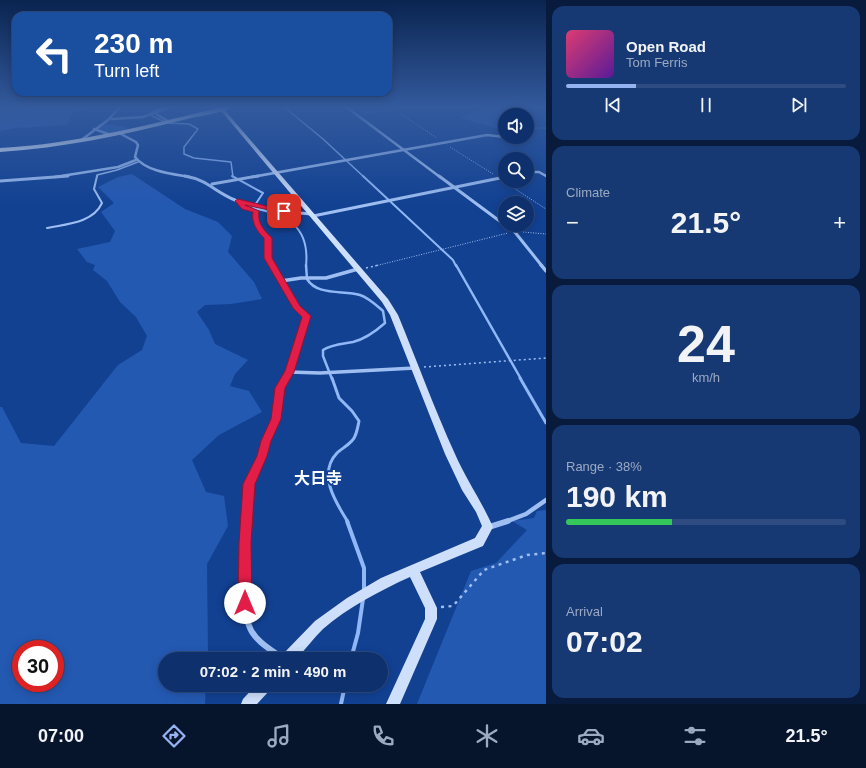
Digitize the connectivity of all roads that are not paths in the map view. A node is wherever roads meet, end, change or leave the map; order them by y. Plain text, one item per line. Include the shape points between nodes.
1 (82, 139) edge
2 (93, 139) edge
3 (130, 139) edge
4 (246, 139) edge
5 (388, 139) edge
6 (463, 139) edge
7 (78, 142) junction
8 (0, 150) edge
9 (403, 150) junction
10 (137, 161) junction
11 (274, 172) junction
12 (534, 172) edge
13 (546, 176) edge
14 (498, 178) edge
15 (0, 181) edge
16 (212, 184) junction
17 (455, 188) junction
18 (238, 201) junction
19 (312, 215) junction
20 (498, 220) edge
21 (47, 228) dead end
22 (515, 232) edge
23 (358, 269) junction
24 (546, 271) edge
25 (281, 281) junction
26 (415, 368) junction
27 (289, 372) junction
28 (546, 500) edge
29 (488, 527) junction
30 (413, 570) junction
31 (275, 652) edge
32 (294, 652) edge
33 (260, 692) edge
34 (251, 703) edge
35 (393, 704) edge

1 - 7 street
2 - 7 main road
3 - 10 street via 138,145 135,152
4 - 11 street
5 - 9 street
6 - 9 street
7 - 8 main road via 33,149
9 - 11 street
9 - 17 street
10 - 15 street via 67,176
10 - 16 street
10 - 21 lane via 117,170 97,174 94,189 102,203 97,212 74,223
11 - 16 street
11 - 19 street
12 - 13 street
14 - 17 street
16 - 18 street
17 - 19 street
17 - 20 street
18 - 19 street
18 - 25 street via 244,208 256,211 255,218 261,232 268,238 268,258
19 - 23 street
22 - 24 street
23 - 25 street via 326,278
23 - 26 street via 394,315
25 - 27 street via 297,308 306,316
26 - 27 street
26 - 29 street via 450,454
27 - 31 street via 280,388 276,419 249,484 245,543 245,603 250,629
28 - 29 street via 532,511 512,521
29 - 30 street via 479,542
30 - 32 street via 375,587 351,602 319,625
30 - 35 street via 431,608 431,620
33 - 34 street

